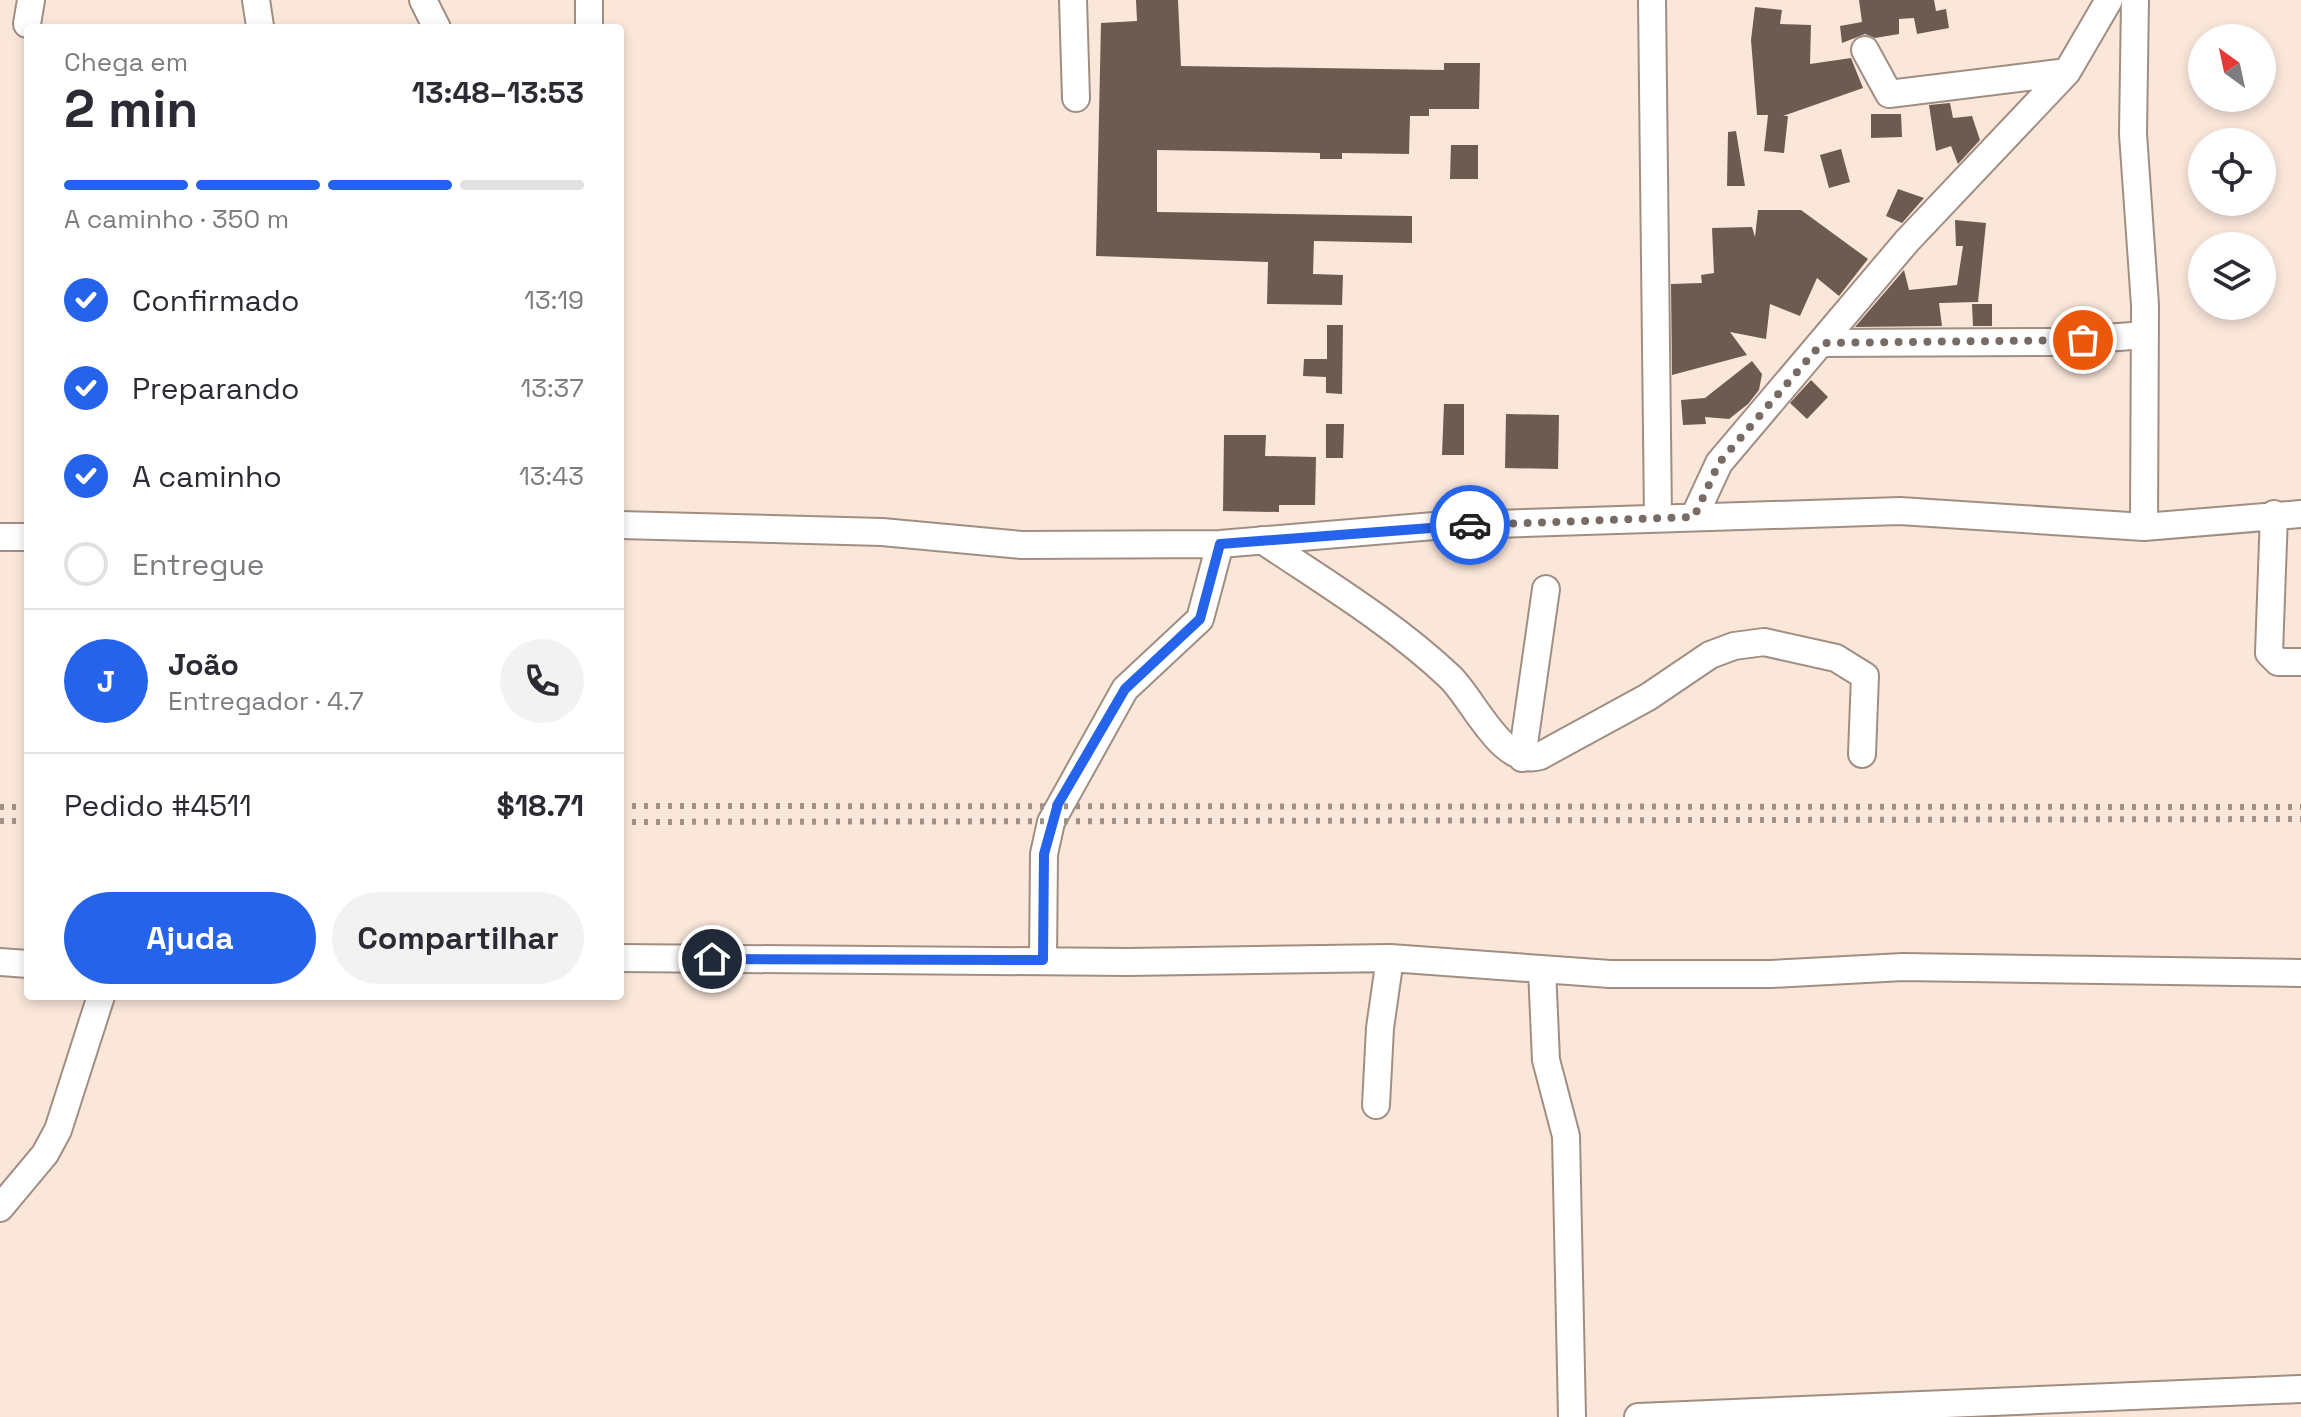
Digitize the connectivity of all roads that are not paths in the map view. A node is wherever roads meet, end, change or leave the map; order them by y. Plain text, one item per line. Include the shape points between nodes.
1 (423, 0) edge
2 (589, 0) edge
3 (1073, 0) edge
4 (1652, 0) edge
5 (2109, 0) edge
6 (2135, 0) edge
7 (435, 24) edge
8 (589, 24) edge
9 (1865, 50) dead end
10 (2067, 72) junction
11 (1076, 98) dead end
12 (2145, 335) junction
13 (1822, 343) junction
14 (2274, 514) junction
15 (2301, 514) edge
16 (1694, 517) junction
17 (1658, 518) junction
18 (624, 525) edge
19 (2144, 527) junction
20 (0, 537) edge
21 (24, 537) edge
22 (1262, 540) junction
23 (1220, 544) junction
24 (1546, 589) dead end
25 (2301, 662) edge
26 (1862, 754) dead end
27 (1522, 758) junction
28 (624, 958) edge
29 (1390, 958) junction
30 (1043, 960) junction
31 (0, 962) edge
32 (24, 964) edge
33 (1542, 969) junction
34 (2301, 973) edge
35 (100, 1000) edge
36 (1376, 1105) dead end
37 (0, 1208) edge
38 (2301, 1389) edge
39 (1572, 1417) edge
40 (1638, 1417) edge

1 - 7 street
2 - 8 street
3 - 11 street
4 - 17 street
5 - 10 street
6 - 12 street via 2133,134
9 - 10 street via 1889,94
10 - 13 street via 1907,241
12 - 13 street via 2053,342
12 - 19 street
13 - 16 street via 1719,463
14 - 15 street
14 - 19 street
14 - 25 street via 2269,653 2278,662
16 - 17 street
16 - 19 street via 1900,511
17 - 22 street via 1434,526
18 - 23 street via 882,532 1022,545
20 - 21 street
22 - 23 street
22 - 27 street via 1450,677 1506,748
23 - 30 street via 1200,619 1125,689 1054,813 1044,854
24 - 27 street
26 - 27 street via 1865,676 1836,658 1764,642 1710,655 1648,697 1540,756
28 - 30 street
29 - 30 street
29 - 33 street
29 - 36 street
31 - 32 street
33 - 34 street via 1625,974 1903,967
33 - 39 street via 1546,1060 1566,1136
35 - 37 street via 58,1130
38 - 40 street

